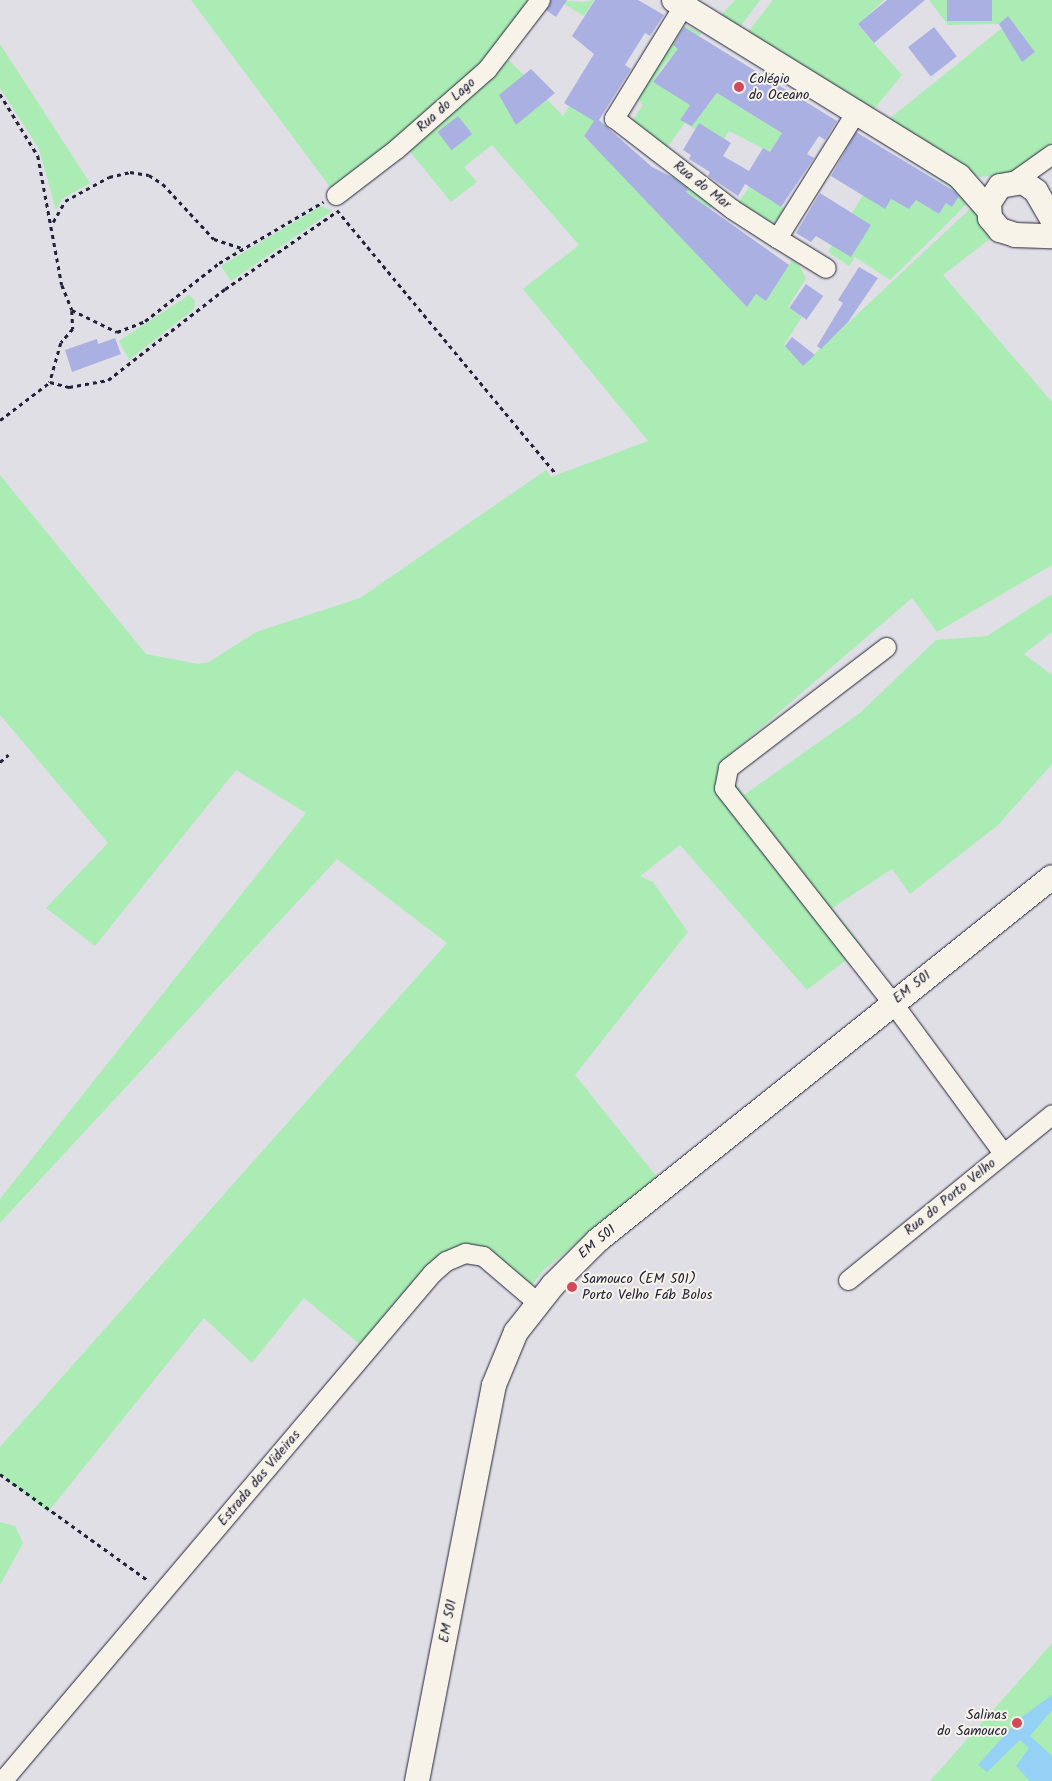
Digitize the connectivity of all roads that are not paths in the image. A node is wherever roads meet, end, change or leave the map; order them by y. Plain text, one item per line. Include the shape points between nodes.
1 (540, 0) edge
2 (679, 3) edge
3 (856, 110) junction
4 (1052, 154) edge
5 (1052, 160) edge
6 (959, 176) junction
7 (1010, 182) junction
8 (332, 203) road end
9 (1045, 206) edge
10 (989, 210) junction
11 (1023, 234) junction
12 (1052, 236) edge
13 (777, 238) junction
14 (826, 268) dead end
15 (886, 647) dead end
16 (1052, 878) edge
17 (892, 1002) junction
18 (1052, 1114) edge
19 (1003, 1153) junction
20 (848, 1280) dead end
21 (538, 1303) junction
22 (2, 1781) edge
23 (417, 1781) edge

1 - 8 street, Rua do Lago via 487,69
2 - 3 main road
2 - 13 street, Rua do Mar via 614,118 732,209
3 - 6 main road
3 - 13 street
4 - 7 street
5 - 9 street
6 - 7 main road
6 - 10 main road
7 - 9 main road via 1030,185
7 - 10 main road via 995,191
9 - 11 main road via 1037,225
10 - 11 main road via 1000,230
11 - 12 main road
13 - 14 street
15 - 17 street via 728,768 724,788
16 - 17 main road, EM 501 / EM 501
17 - 19 street
17 - 21 main road, EM 501 / EM 501 via 598,1240
18 - 19 street, Rua do Porto Velho
19 - 20 street, Rua do Porto Velho
21 - 22 street, Estrada das Videiras via 482,1256 465,1253 446,1261
21 - 23 main road, EM 501 / EM 501 via 516,1332 494,1385

